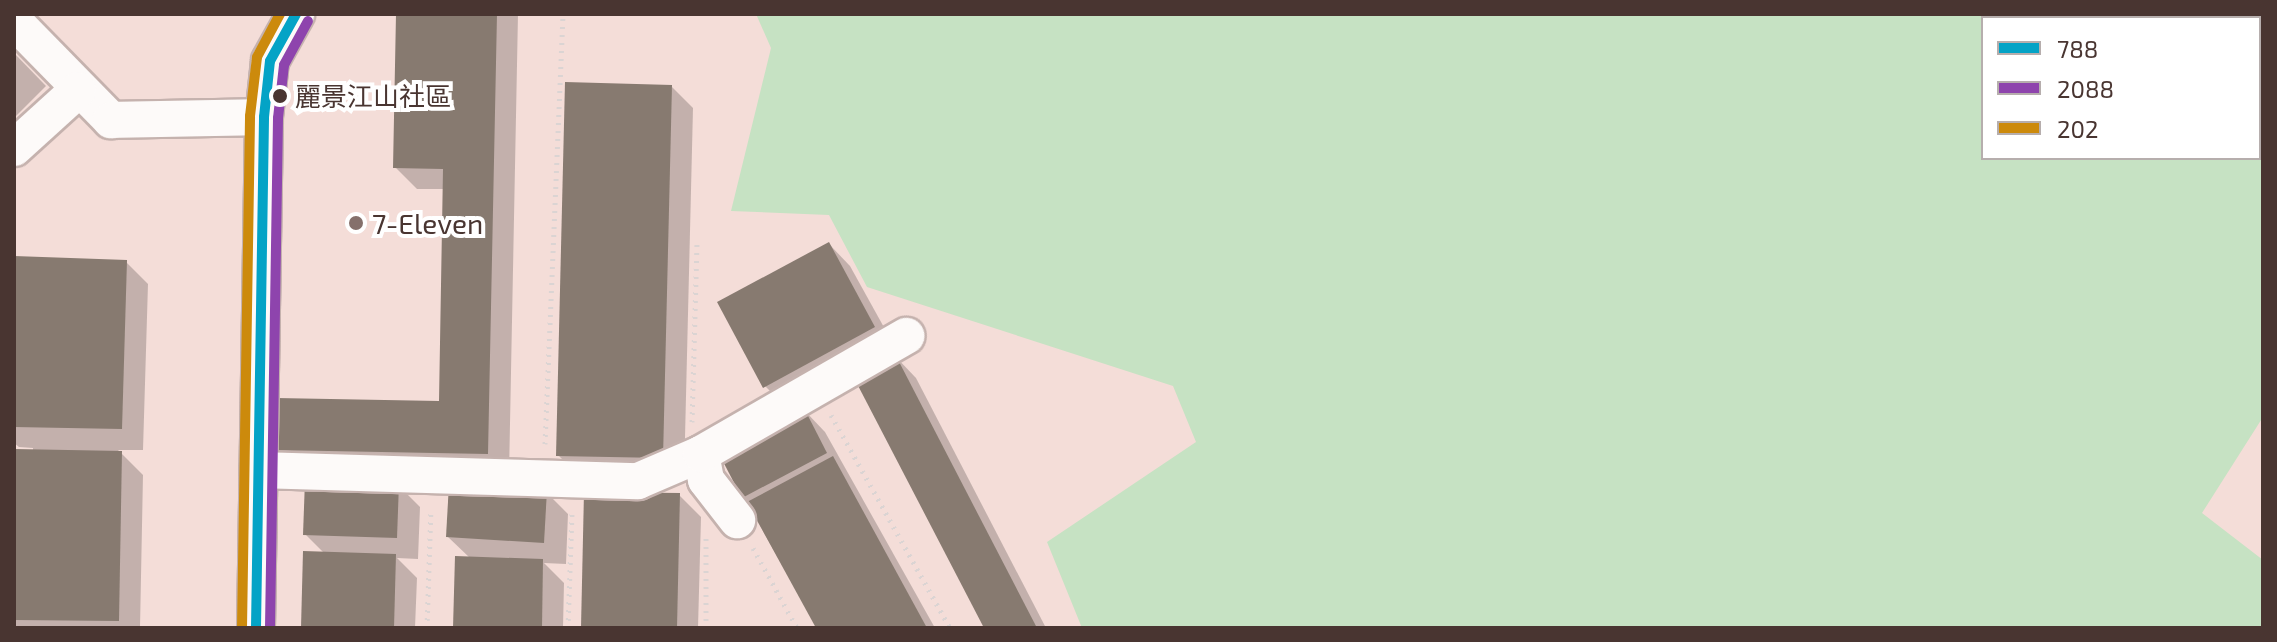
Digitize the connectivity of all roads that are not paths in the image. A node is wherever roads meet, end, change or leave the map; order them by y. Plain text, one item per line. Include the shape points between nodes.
1 (296, 14) edge
2 (14, 21) edge
3 (78, 90) junction
4 (264, 117) junction
5 (14, 148) edge
6 (906, 336) dead end
7 (704, 467) junction
8 (258, 470) junction
9 (737, 520) road end
10 (256, 628) edge

1 - 4 street via 270,61
2 - 3 street
3 - 4 street via 111,120
3 - 5 street
4 - 8 street
6 - 7 street via 815,386
7 - 8 street via 638,481
7 - 9 street
8 - 10 street

